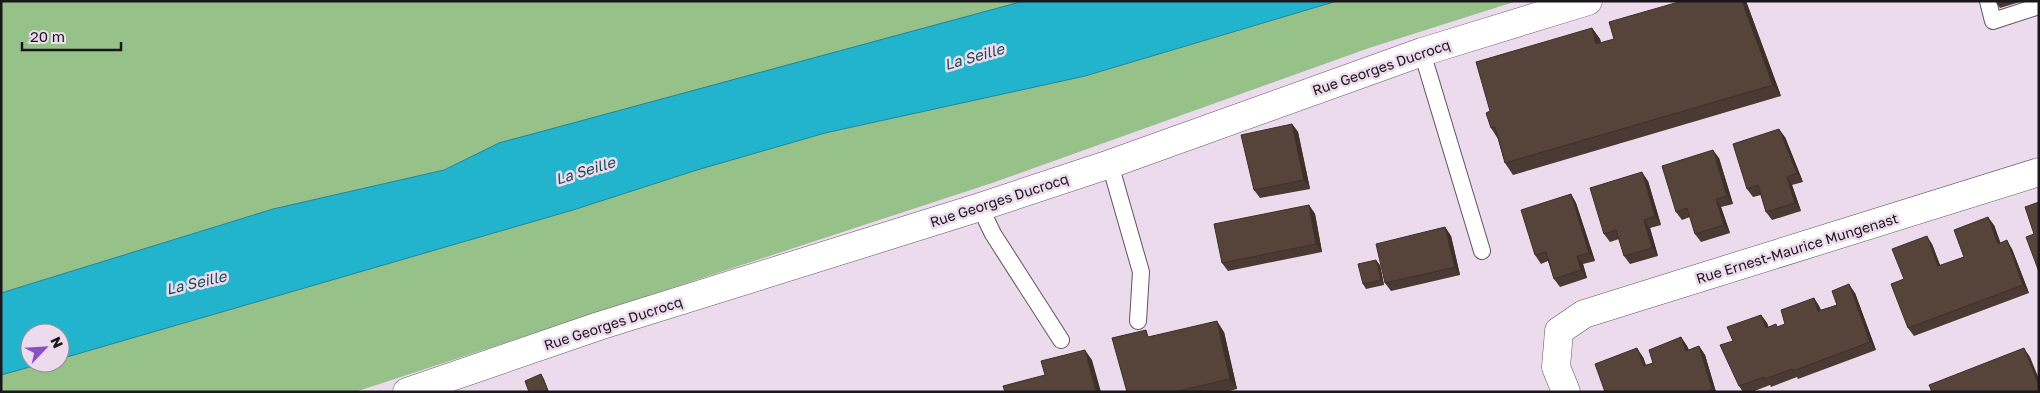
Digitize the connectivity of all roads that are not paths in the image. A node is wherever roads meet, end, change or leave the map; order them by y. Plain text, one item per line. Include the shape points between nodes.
1 (1588, 1) edge
2 (1988, 1) edge
3 (2039, 6) edge
4 (1422, 52) junction
5 (1110, 164) junction
6 (2039, 172) edge
7 (980, 207) junction
8 (1482, 251) dead end
9 (1138, 320) dead end
10 (1061, 340) dead end
11 (407, 392) edge
12 (1566, 392) edge

1 - 4 street, Rue Georges Ducrocq
2 - 3 lane via 1993,21
4 - 5 street, Rue Georges Ducrocq
4 - 8 lane
5 - 7 street, Rue Georges Ducrocq
5 - 9 lane via 1141,272
6 - 12 street, Rue Ernest-Maurice Mungenast via 1584,314 1558,331 1556,367
7 - 10 lane via 993,234
7 - 11 street, Rue Georges Ducrocq via 599,326

